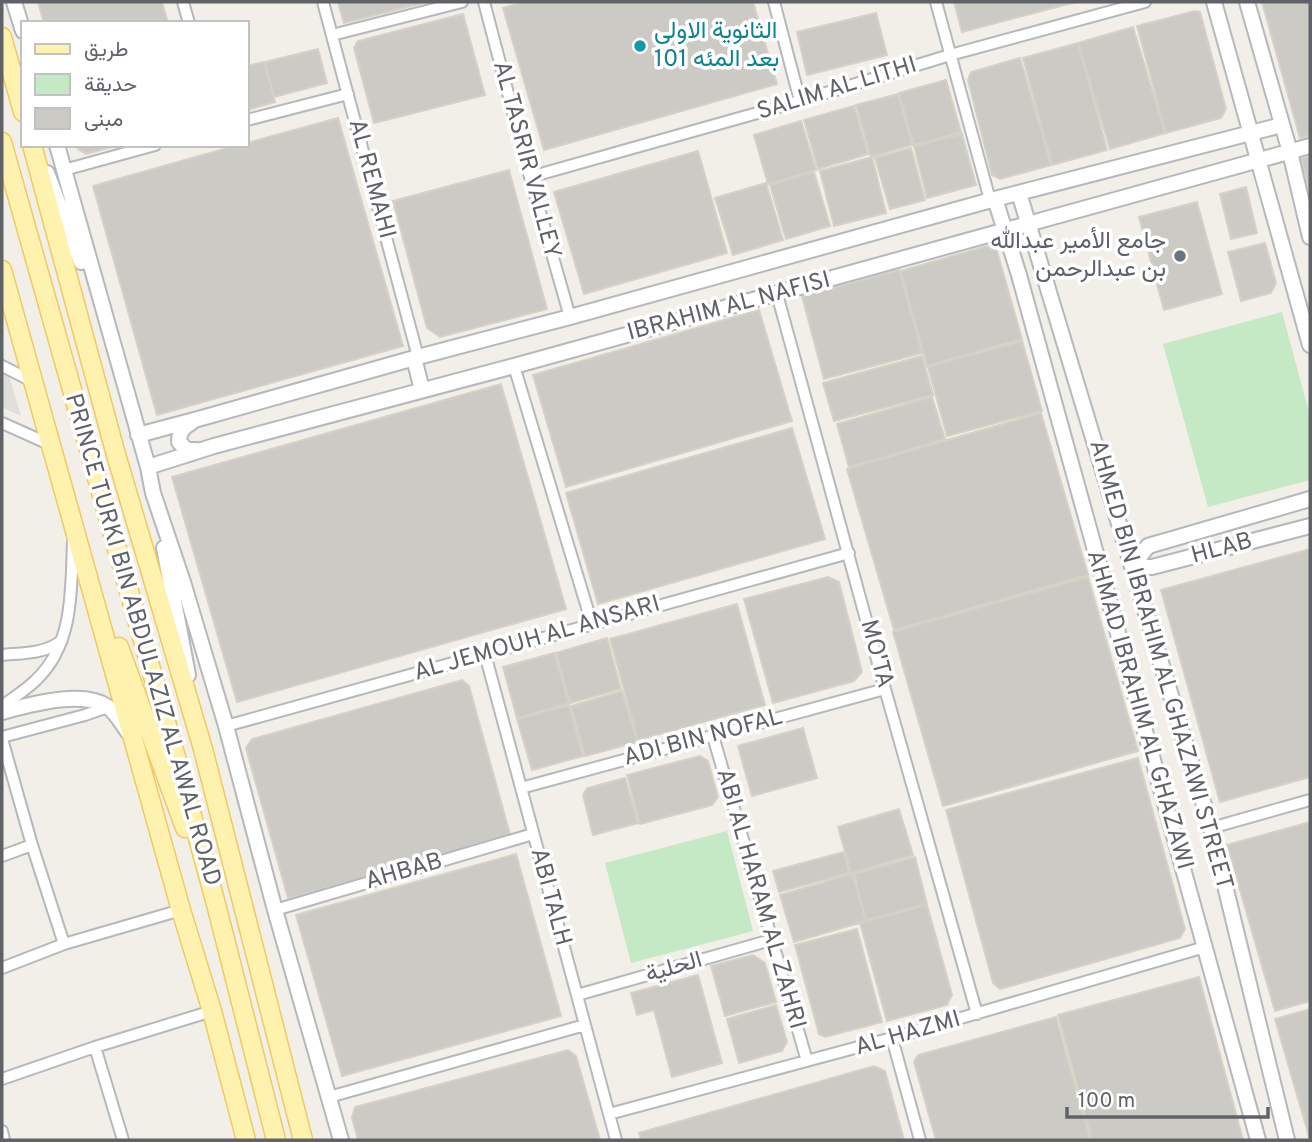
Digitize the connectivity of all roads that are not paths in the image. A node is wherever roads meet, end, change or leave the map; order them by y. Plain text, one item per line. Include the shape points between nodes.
1 (14, 2) edge
2 (183, 2) edge
3 (323, 2) edge
4 (462, 2) edge
5 (484, 2) edge
6 (774, 2) edge
7 (936, 2) edge
8 (1145, 2) edge
9 (1214, 2) edge
10 (1247, 2) edge
11 (188, 21) edge
12 (21, 25) edge
13 (332, 35) junction
14 (2, 37) edge
15 (950, 55) junction
16 (348, 94) junction
17 (800, 101) junction
18 (21, 104) edge
19 (248, 120) edge
20 (1282, 125) junction
21 (1252, 134) junction
22 (2, 142) edge
23 (1310, 146) edge
24 (35, 147) edge
25 (35, 147) edge
26 (58, 147) edge
27 (148, 147) edge
28 (1290, 152) junction
29 (1260, 160) junction
30 (64, 170) junction
31 (530, 177) junction
32 (1019, 193) junction
33 (993, 200) junction
34 (1028, 224) junction
35 (1005, 231) junction
36 (1310, 237) edge
37 (2, 270) edge
38 (777, 294) junction
39 (570, 317) junction
40 (1310, 345) edge
41 (114, 348) junction
42 (416, 357) junction
43 (2, 366) edge
44 (514, 366) junction
45 (34, 383) junction
46 (422, 390) junction
47 (198, 419) junction
48 (2, 423) edge
49 (138, 435) junction
50 (49, 444) junction
51 (214, 446) junction
52 (148, 467) junction
53 (153, 493) junction
54 (1310, 499) edge
55 (73, 522) junction
56 (1310, 526) edge
57 (849, 553) junction
58 (1132, 567) junction
59 (592, 624) junction
60 (63, 639) junction
61 (485, 654) junction
62 (2, 655) edge
63 (885, 689) junction
64 (2, 706) edge
65 (108, 707) junction
66 (2, 712) edge
67 (226, 726) junction
68 (713, 736) junction
69 (2, 738) edge
70 (134, 740) junction
71 (203, 749) junction
72 (521, 788) junction
73 (1310, 800) edge
74 (1211, 828) junction
75 (533, 834) junction
76 (32, 845) junction
77 (2, 856) edge
78 (217, 908) junction
79 (181, 910) junction
80 (275, 910) junction
81 (771, 940) junction
82 (64, 944) junction
83 (1205, 947) junction
84 (2, 968) edge
85 (577, 995) junction
86 (212, 1010) junction
87 (977, 1014) junction
88 (585, 1026) junction
89 (892, 1038) junction
90 (95, 1047) junction
91 (807, 1062) junction
92 (2, 1079) edge
93 (329, 1097) junction
94 (609, 1114) junction
95 (2, 1131) edge
96 (4, 1140) edge
97 (123, 1140) edge
98 (246, 1140) edge
99 (276, 1140) edge
100 (303, 1140) edge
101 (341, 1140) edge
102 (616, 1140) edge
103 (920, 1140) edge
104 (1258, 1140) edge
105 (1287, 1140) edge

1 - 12 street
2 - 11 street
3 - 13 street, AL REMAHI
4 - 13 street
5 - 31 street, AL TASRIR VALLEY
6 - 17 street
7 - 15 street, AHMAD IBRAHIM AL GHAZAWI
8 - 15 street, SALIM AL LITHI
9 - 21 street
10 - 20 street
13 - 16 street, AL REMAHI
14 - 18 main road
15 - 17 street, SALIM AL LITHI
15 - 33 street, AHMAD IBRAHIM AL GHAZAWI
16 - 19 street
16 - 42 street, AL REMAHI
17 - 31 street, SALIM AL LITHI
20 - 21 street, IBRAHIM AL NAFISI
20 - 28 street
21 - 29 street
21 - 32 street, IBRAHIM AL NAFISI
22 - 78 main road, PRINCE TURKI BIN ABDULAZIZ AL AWAL ROAD
23 - 28 street, IBRAHIM AL NAFISI
24 - 41 street
25 - 71 main road, PRINCE TURKI BIN ABDULAZIZ AL AWAL ROAD via 115,451
26 - 30 street
27 - 30 street
28 - 29 street, IBRAHIM AL NAFISI
28 - 36 street
29 - 34 street, IBRAHIM AL NAFISI
29 - 40 street
30 - 41 street
31 - 39 street, AL TASRIR VALLEY
32 - 33 street, IBRAHIM AL NAFISI
32 - 34 street, AHMED BIN IBRAHIM AL GHAZAWI STREET
33 - 35 street, AHMAD IBRAHIM AL GHAZAWI
33 - 39 street, IBRAHIM AL NAFISI
34 - 35 street, IBRAHIM AL NAFISI
34 - 58 street, AHMED BIN IBRAHIM AL GHAZAWI STREET
35 - 38 street, IBRAHIM AL NAFISI
35 - 83 street, AHMAD IBRAHIM AL GHAZAWI
37 - 45 main road
38 - 44 street, IBRAHIM AL NAFISI
38 - 57 street, MO'TA
39 - 42 street, IBRAHIM AL NAFISI
41 - 49 street
42 - 46 street
42 - 47 street, IBRAHIM AL NAFISI
43 - 45 street
44 - 46 street, IBRAHIM AL NAFISI
44 - 59 street
45 - 50 main road
46 - 51 street, IBRAHIM AL NAFISI
47 - 49 street, IBRAHIM AL NAFISI
47 - 51 street via 181,430 179,442 187,450
48 - 50 street
49 - 52 street
50 - 55 main road
51 - 52 street, IBRAHIM AL NAFISI
52 - 53 street
53 - 67 street
53 - 71 street
54 - 58 street via 1148,546
55 - 60 street via 72,583
55 - 70 main road
55 - 78 main road
56 - 58 street, HLAB via 1152,567
57 - 59 street, AL JEMOUH AL ANSARI
57 - 63 street, MO'TA
58 - 74 street, AHMED BIN IBRAHIM AL GHAZAWI STREET
59 - 61 street, AL JEMOUH AL ANSARI
60 - 62 street via 35,652
60 - 64 street via 37,680
61 - 67 street, AL JEMOUH AL ANSARI
61 - 72 street, ABI TALH
63 - 68 street, ADI BIN NOFAL
63 - 87 street, MO'TA
65 - 66 street via 95,700 51,699
65 - 69 street
65 - 70 street
67 - 80 street
68 - 72 street, ADI BIN NOFAL
68 - 81 street, ABI AL HARAM AL ZAHRI
69 - 76 street
70 - 79 main road
71 - 100 main road, PRINCE TURKI BIN ABDULAZIZ AL AWAL ROAD
72 - 75 street, ABI TALH
73 - 74 street
74 - 105 street, AHMED BIN IBRAHIM AL GHAZAWI STREET
75 - 80 street, AHBAB
75 - 85 street, ABI TALH
76 - 77 street
76 - 82 street
78 - 99 main road, PRINCE TURKI BIN ABDULAZIZ AL AWAL ROAD
79 - 82 street
79 - 86 main road
80 - 93 street
81 - 85 street, الحلية
81 - 91 street, ABI AL HARAM AL ZAHRI
82 - 84 street
83 - 87 street, AL HAZMI
83 - 104 street, AHMAD IBRAHIM AL GHAZAWI
85 - 88 street, ABI TALH
86 - 90 street
86 - 98 main road
87 - 89 street, AL HAZMI
88 - 93 street
88 - 94 street, ABI TALH
89 - 91 street, AL HAZMI
89 - 103 street
90 - 92 street
90 - 97 street
91 - 94 street, AL HAZMI
93 - 101 street
94 - 102 street, ABI TALH
95 - 96 street

